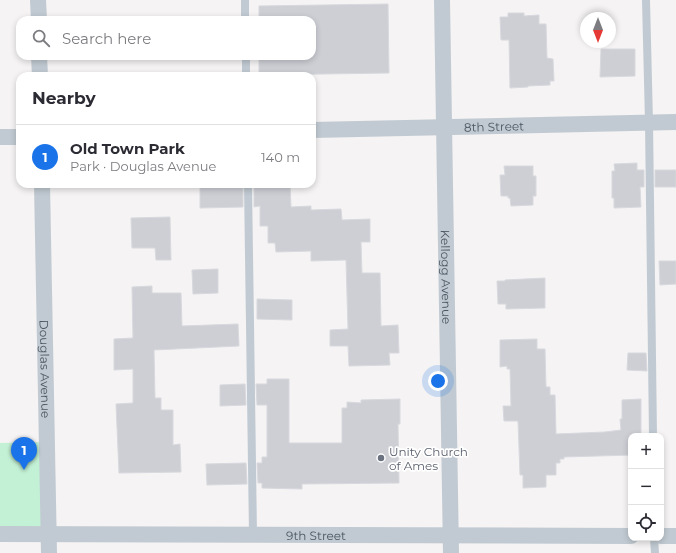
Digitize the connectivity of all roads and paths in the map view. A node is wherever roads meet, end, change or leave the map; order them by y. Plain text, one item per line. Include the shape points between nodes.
1 (38, 0) edge
2 (245, 0) edge
3 (442, 0) edge
4 (646, 0) edge
5 (39, 16) edge
6 (245, 16) edge
7 (40, 60) edge
8 (246, 60) edge
9 (40, 72) edge
10 (246, 72) edge
11 (650, 122) junction
12 (676, 122) edge
13 (444, 127) junction
14 (316, 130) edge
15 (0, 137) edge
16 (16, 137) edge
17 (42, 188) edge
18 (248, 188) edge
19 (653, 433) edge
20 (0, 534) edge
21 (48, 534) junction
22 (254, 535) junction
23 (451, 535) junction
24 (628, 536) edge
25 (664, 536) edge
26 (676, 536) edge
27 (654, 541) edge
28 (49, 553) edge
29 (451, 553) edge
30 (655, 553) edge

1 - 5 street
2 - 6 lane
3 - 13 street, Kellogg Avenue
4 - 11 lane
7 - 9 street
8 - 10 lane
11 - 12 street, 8th Street
11 - 13 street, 8th Street
11 - 19 lane
13 - 14 street, 8th Street
13 - 23 street, Kellogg Avenue
15 - 16 street
17 - 21 street, Douglas Avenue
18 - 22 lane
20 - 21 street, 9th Street
21 - 22 street, 9th Street
21 - 28 street, Douglas Avenue
22 - 23 street, 9th Street
23 - 24 street, 9th Street
23 - 29 street, Kellogg Avenue
25 - 26 street
27 - 30 lane

